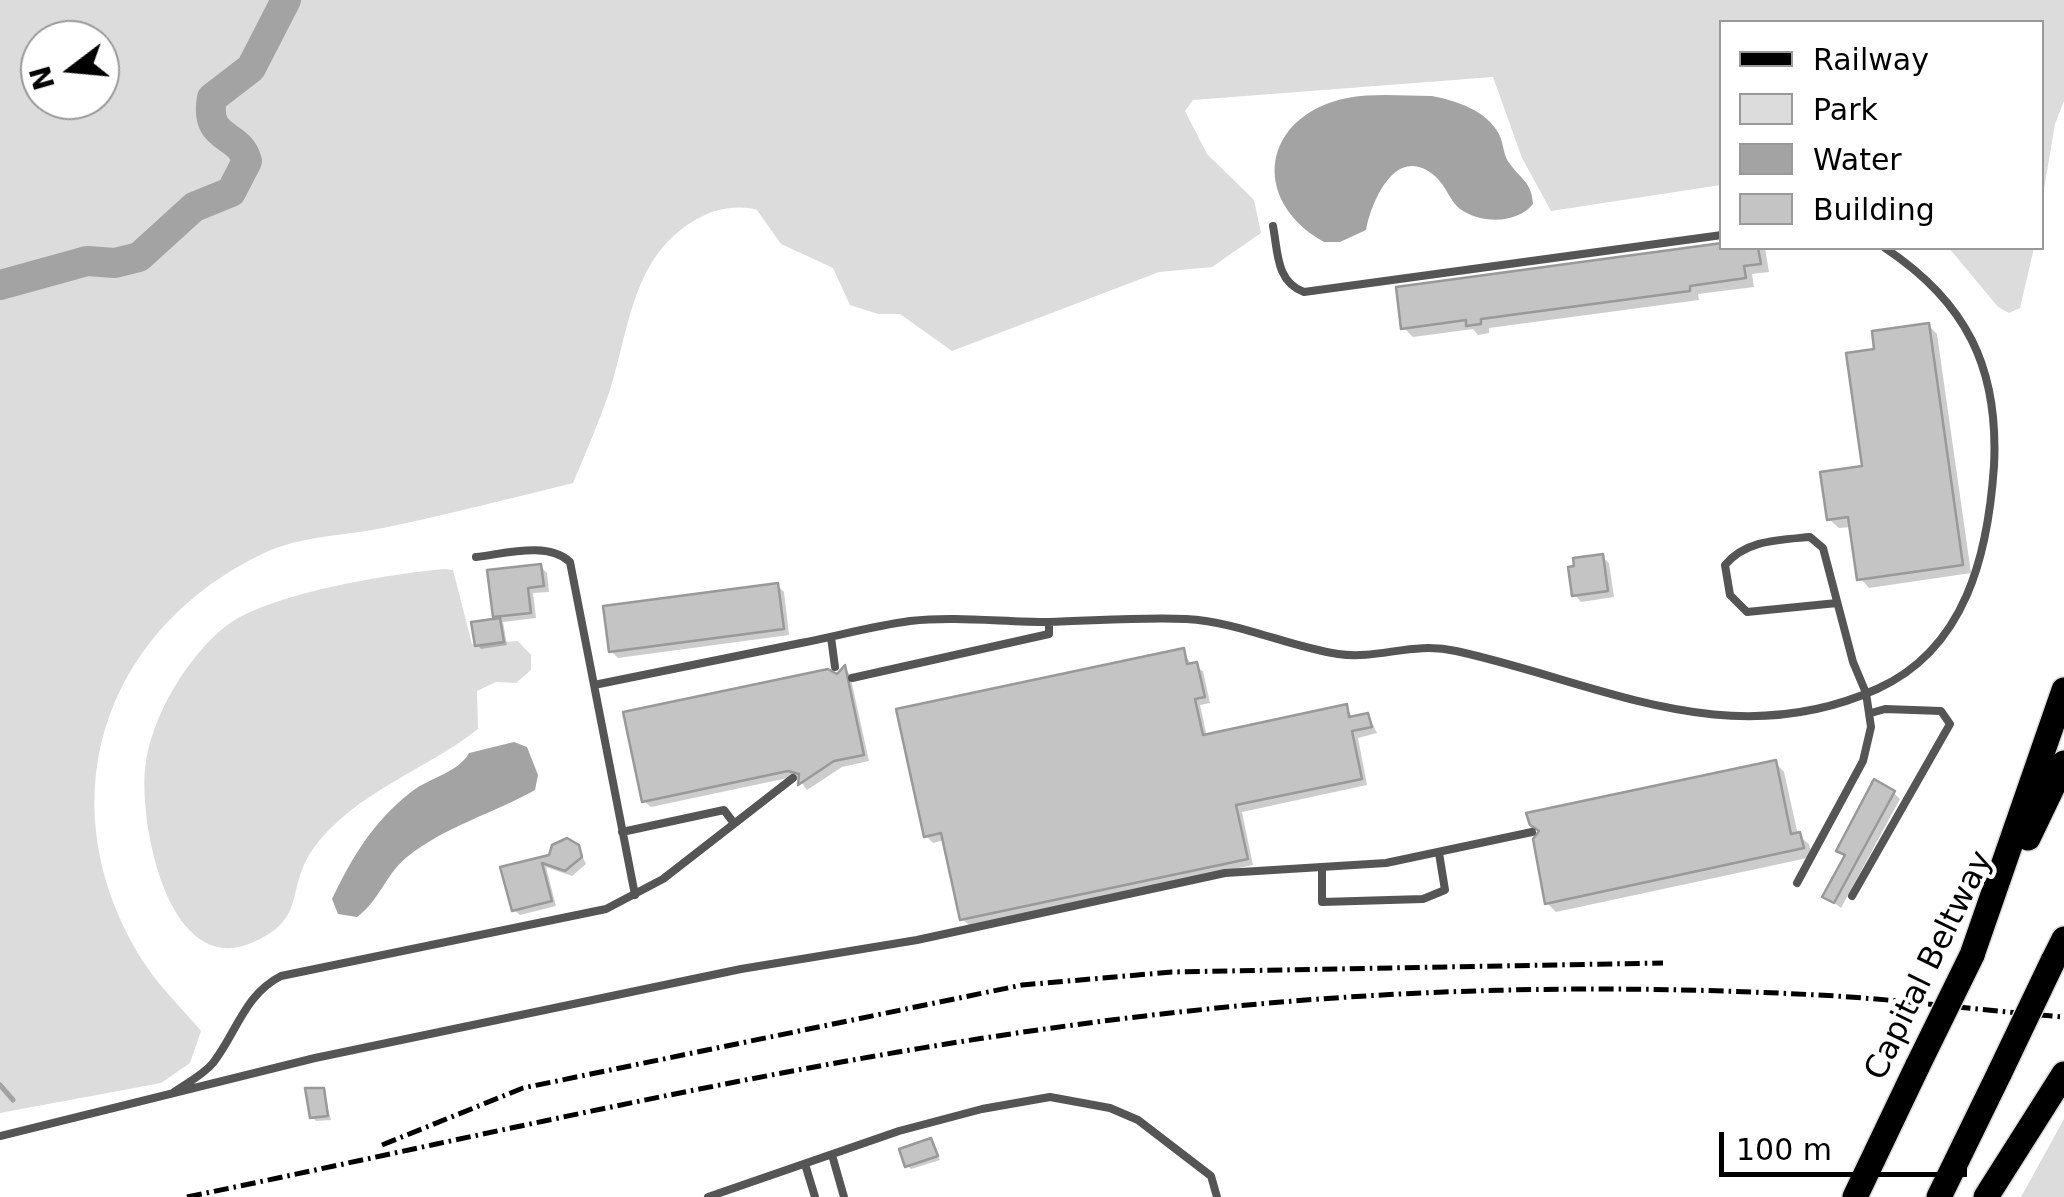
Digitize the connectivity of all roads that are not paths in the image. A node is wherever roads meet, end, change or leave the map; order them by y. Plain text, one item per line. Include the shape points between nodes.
1 (1273, 226) dead end
2 (1719, 235) edge
3 (1889, 250) edge
4 (476, 557) dead end
5 (1838, 602) junction
6 (1049, 622) junction
7 (831, 637) junction
8 (835, 667) dead end
9 (852, 678) dead end
10 (594, 685) junction
11 (2064, 690) edge
12 (1866, 693) junction
13 (1871, 713) junction
14 (2064, 763) edge
15 (793, 778) dead end
16 (733, 822) junction
17 (622, 832) junction
18 (1532, 832) dead end
19 (1439, 853) junction
20 (1322, 867) junction
21 (1796, 882) dead end
22 (635, 895) junction
23 (1852, 896) dead end
24 (2059, 950) edge
25 (1972, 955) junction
26 (2062, 1076) edge
27 (166, 1097) junction
28 (0, 1136) edge
29 (832, 1154) junction
30 (805, 1164) junction
31 (708, 1197) edge
32 (815, 1197) edge
33 (844, 1197) edge
34 (1217, 1197) edge
35 (1855, 1197) edge
36 (1939, 1197) edge
37 (1986, 1197) edge

1 - 2 lane via 1284,278 1304,292
3 - 12 lane via 1937,288 1962,320 1983,371 1995,442 1986,542 1971,592 1938,643 1908,671
4 - 10 lane via 541,551 570,562
5 - 5 lane via 1823,548 1810,537 1738,549 1725,565 1730,596 1747,612
5 - 12 lane
6 - 7 lane via 916,620
6 - 9 lane via 1049,634
6 - 12 lane via 1232,624 1350,655 1428,645 1675,710 1772,715
7 - 8 lane
7 - 10 lane
10 - 17 lane
11 - 25 highway
12 - 13 lane
13 - 21 lane via 1863,762
13 - 23 lane via 1927,708 1941,711 1950,724
14 - 25 highway, Capital Beltway
15 - 16 lane
16 - 17 lane via 724,810
16 - 22 lane
17 - 22 lane
18 - 19 lane
19 - 20 lane
19 - 20 lane via 1445,890 1423,899 1322,902
20 - 27 lane via 1226,873 917,940 755,966 293,1063
22 - 27 lane via 582,916 280,976 251,999 211,1066
24 - 36 highway, bridge
25 - 35 highway, Capital Beltway, bridge
26 - 37 highway
27 - 28 lane
29 - 30 lane
29 - 33 lane
29 - 34 lane via 982,1108 1050,1097 1138,1120 1210,1176
30 - 31 lane
30 - 32 lane

